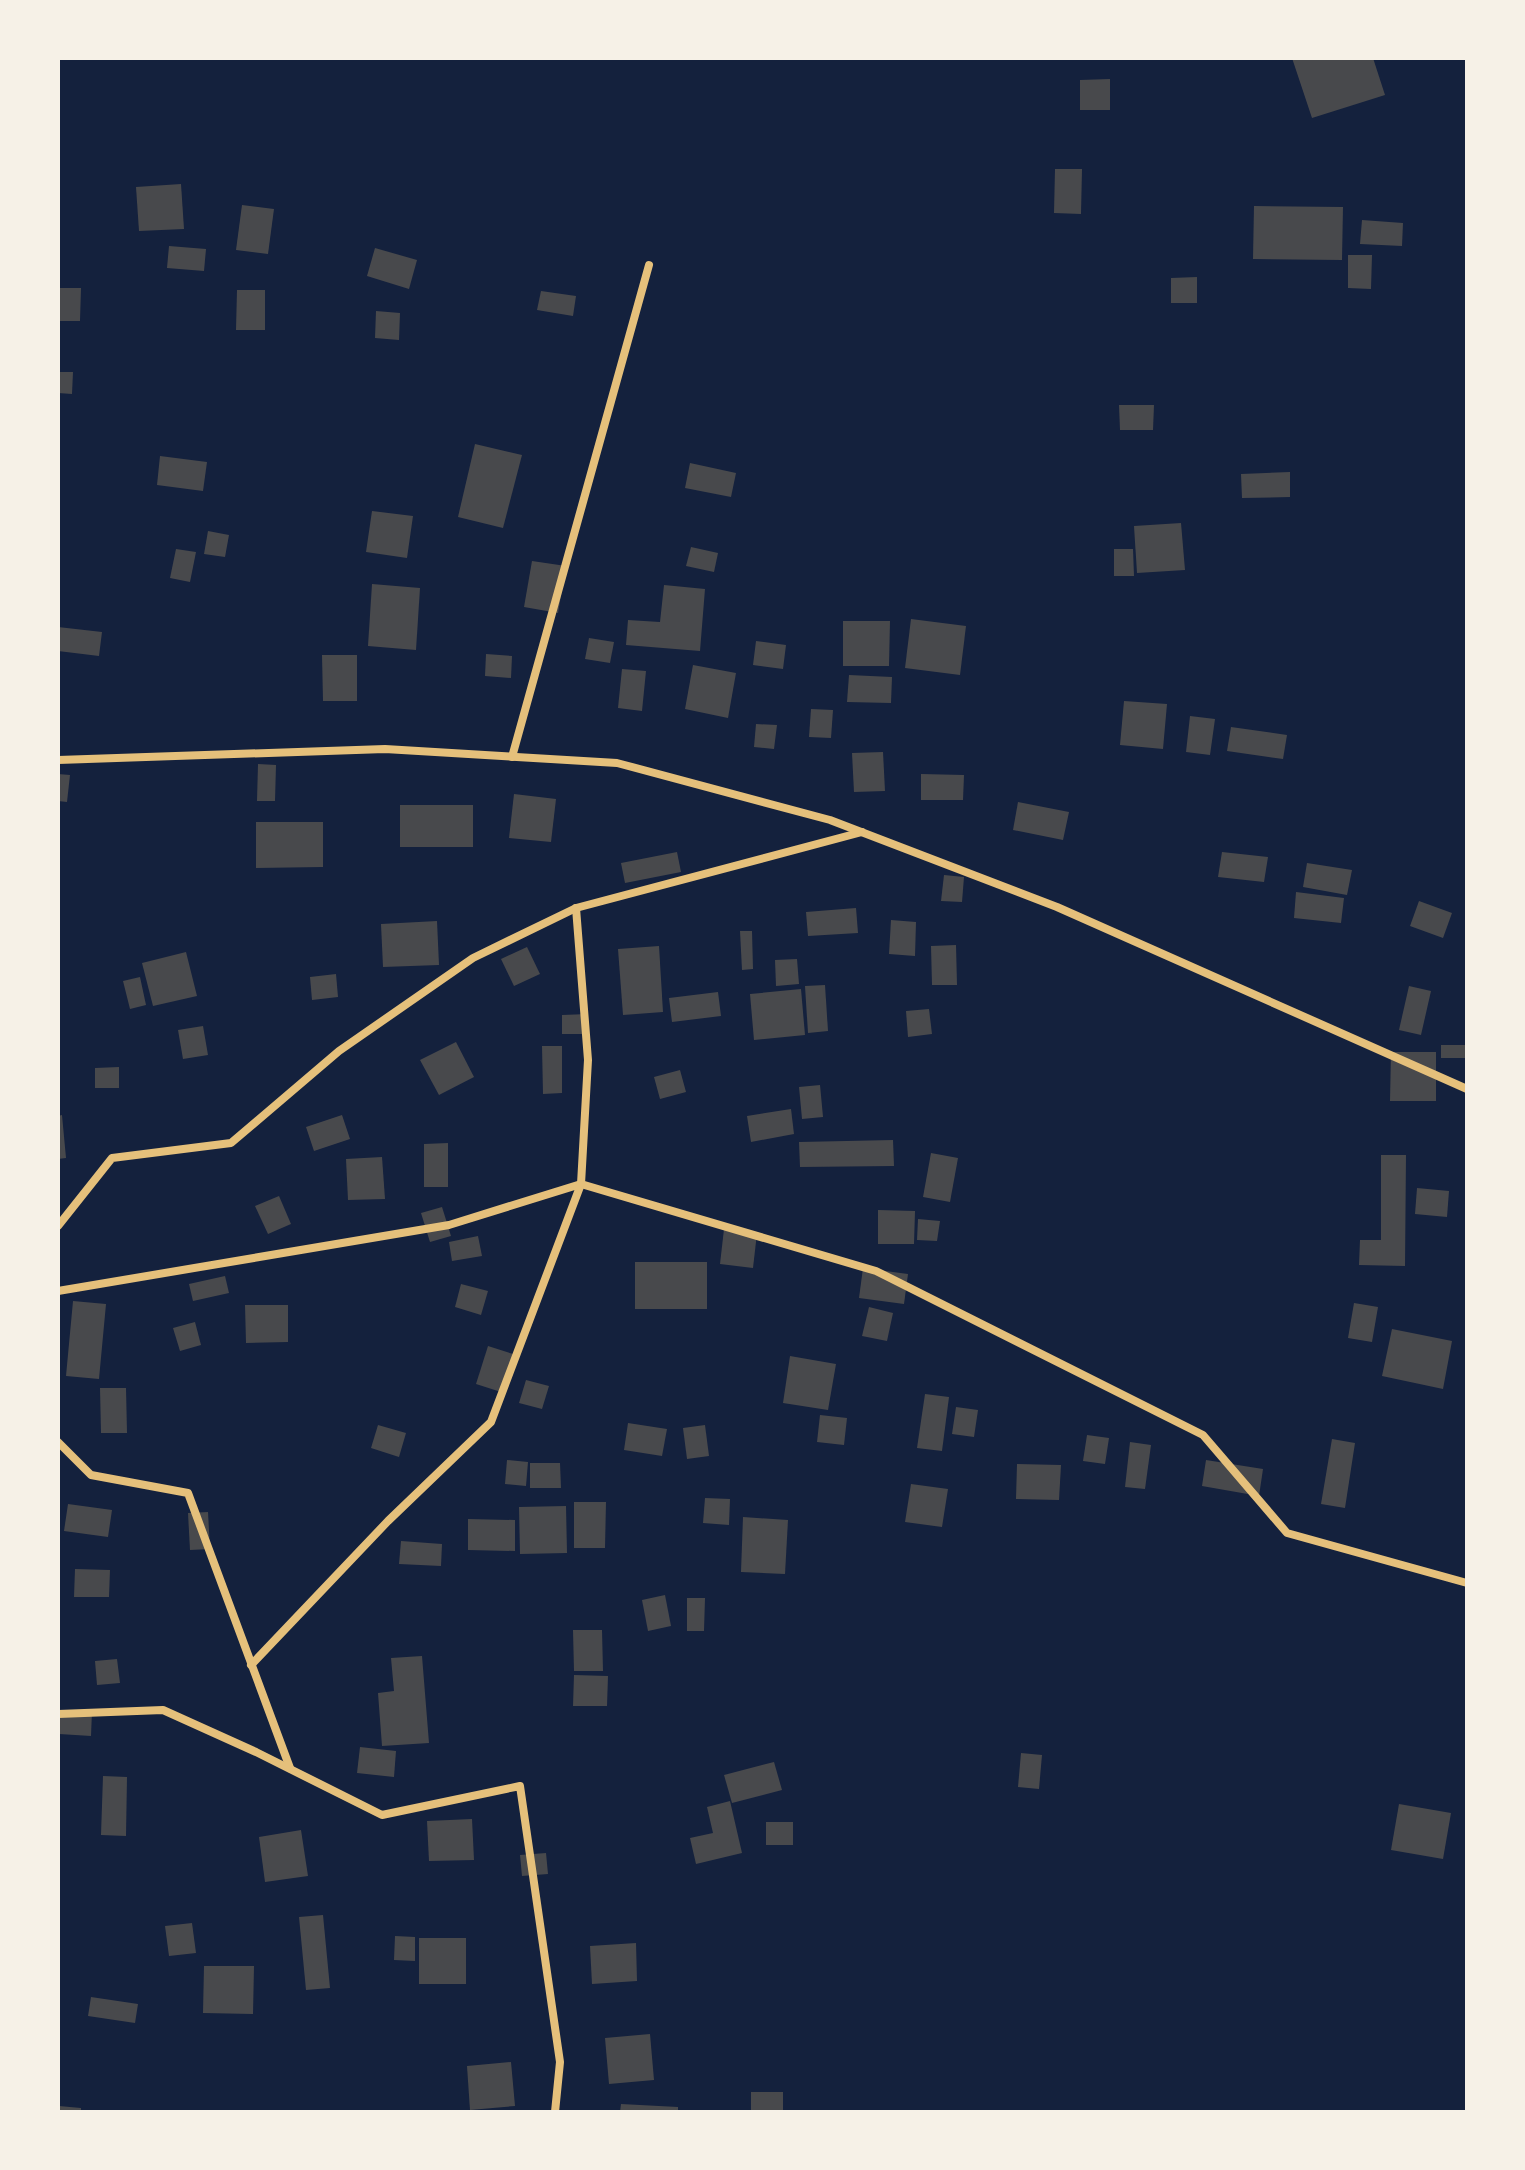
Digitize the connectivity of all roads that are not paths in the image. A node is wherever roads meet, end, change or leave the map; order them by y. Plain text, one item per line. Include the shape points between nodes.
1 (649, 265) dead end
2 (512, 757) junction
3 (58, 760) edge
4 (862, 832) junction
5 (576, 908) junction
6 (1467, 1089) edge
7 (581, 1184) junction
8 (58, 1226) edge
9 (58, 1291) edge
10 (58, 1442) edge
11 (1467, 1583) edge
12 (251, 1665) junction
13 (58, 1714) edge
14 (291, 1769) junction
15 (555, 2112) edge

1 - 2 street
2 - 3 street via 385,749
2 - 4 street via 617,763
4 - 5 street
4 - 6 street via 1057,907
5 - 7 street via 588,1060
5 - 8 street via 473,958 339,1051 231,1143 112,1158
7 - 9 street via 449,1225
7 - 11 street via 876,1271 1203,1435 1287,1533
7 - 12 street via 491,1422
10 - 12 street via 91,1475 188,1493
12 - 14 street
13 - 14 street via 163,1710
14 - 15 street via 382,1815 520,1786 560,2062

